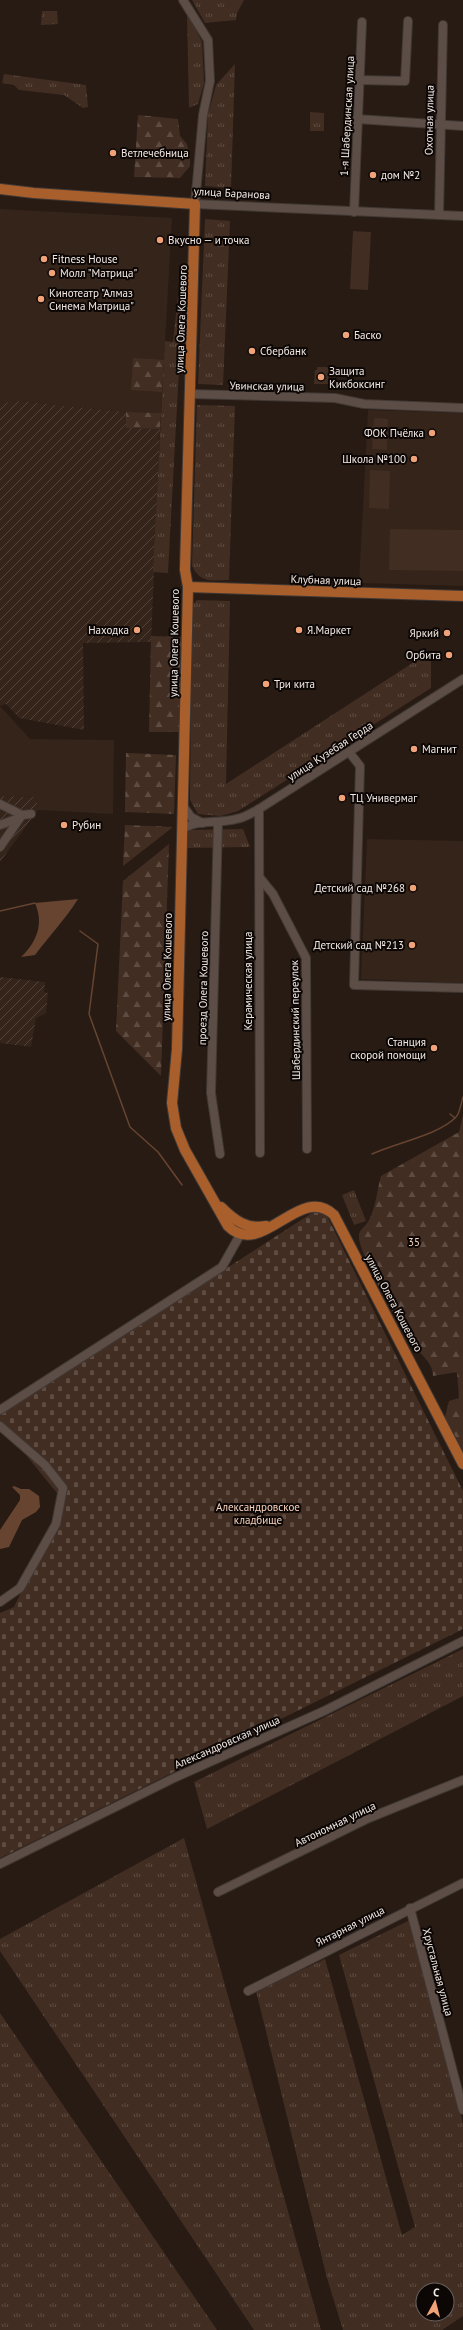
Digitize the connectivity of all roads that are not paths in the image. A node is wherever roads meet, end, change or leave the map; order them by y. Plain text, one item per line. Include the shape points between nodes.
1 (183, 0) edge
2 (408, 21) dead end
3 (362, 22) dead end
4 (443, 25) dead end
5 (359, 80) junction
6 (357, 120) junction
7 (440, 125) junction
8 (463, 126) edge
9 (0, 189) edge
10 (195, 204) junction
11 (354, 212) junction
12 (439, 215) junction
13 (463, 216) edge
14 (190, 394) junction
15 (463, 408) edge
16 (188, 587) junction
17 (463, 596) edge
18 (463, 679) edge
19 (349, 752) junction
20 (182, 804) junction
21 (3, 807) edge
22 (259, 809) junction
23 (31, 814) dead end
24 (20, 816) junction
25 (203, 823) junction
26 (218, 823) junction
27 (0, 825) edge
28 (182, 830) junction
29 (2, 841) edge
30 (0, 847) edge
31 (260, 878) junction
32 (463, 988) edge
33 (307, 1149) dead end
34 (260, 1152) dead end
35 (220, 1154) dead end
36 (211, 1197) junction
37 (272, 1225) junction
38 (240, 1235) junction
39 (0, 1410) edge
40 (0, 1426) edge
41 (463, 1464) edge
42 (0, 1602) edge
43 (463, 1641) edge
44 (463, 1780) edge
45 (0, 1864) edge
46 (463, 1883) edge
47 (218, 1892) dead end
48 (410, 1908) junction
49 (248, 1991) dead end
50 (463, 2110) edge

1 - 10 street, улица Олега Кошевого via 208,40 210,81 203,115
2 - 5 street via 405,81
3 - 5 street, 1-я Шабердинская улица
4 - 7 street, Охотная улица
5 - 6 street, 1-я Шабердинская улица
6 - 7 street
6 - 11 street, 1-я Шабердинская улица
7 - 8 street
7 - 12 street, Охотная улица
9 - 10 main road, улица Баранова via 34,194
10 - 11 street, улица Баранова
10 - 14 main road, улица Олега Кошевого
11 - 12 street, улица Баранова
12 - 13 street, улица Баранова
14 - 15 street, Увинская улица via 335,398 364,404
14 - 16 main road, улица Олега Кошевого via 185,570
16 - 17 main road, Клубная улица
16 - 20 main road, улица Олега Кошевого
18 - 19 street, улица Кузебая Герда
19 - 22 street, улица Кузебая Герда
19 - 32 street via 360,766 354,985
20 - 25 street via 191,817
20 - 28 main road, улица Олега Кошевого
21 - 24 street
22 - 26 street, улица Кузебая Герда via 238,819
22 - 31 street, Керамическая улица
23 - 24 street
24 - 27 street
24 - 29 street
25 - 26 street, улица Кузебая Герда
25 - 28 street, улица Кузебая Герда via 191,824
26 - 35 street, проезд Олега Кошевого via 211,1093
28 - 36 main road, улица Олега Кошевого via 173,1116 185,1150
29 - 30 street
31 - 33 street, Шабердинский переулок via 273,894 306,958
31 - 34 street, Керамическая улица
36 - 37 main road, улица Олега Кошевого via 239,1223 255,1227
36 - 38 main road, улица Олега Кошевого via 228,1226
37 - 38 main road, улица Олега Кошевого via 256,1234
37 - 41 main road, улица Олега Кошевого via 312,1206 325,1208 334,1215
38 - 39 street via 222,1267
40 - 42 street via 45,1465 63,1488 56,1524 20,1588
43 - 45 street, Александровская улица via 324,1711 174,1778
44 - 47 street, Автономная улица via 369,1818
46 - 48 street, Янтарная улица
48 - 49 street, Янтарная улица
48 - 50 street, Хрустальная улица

